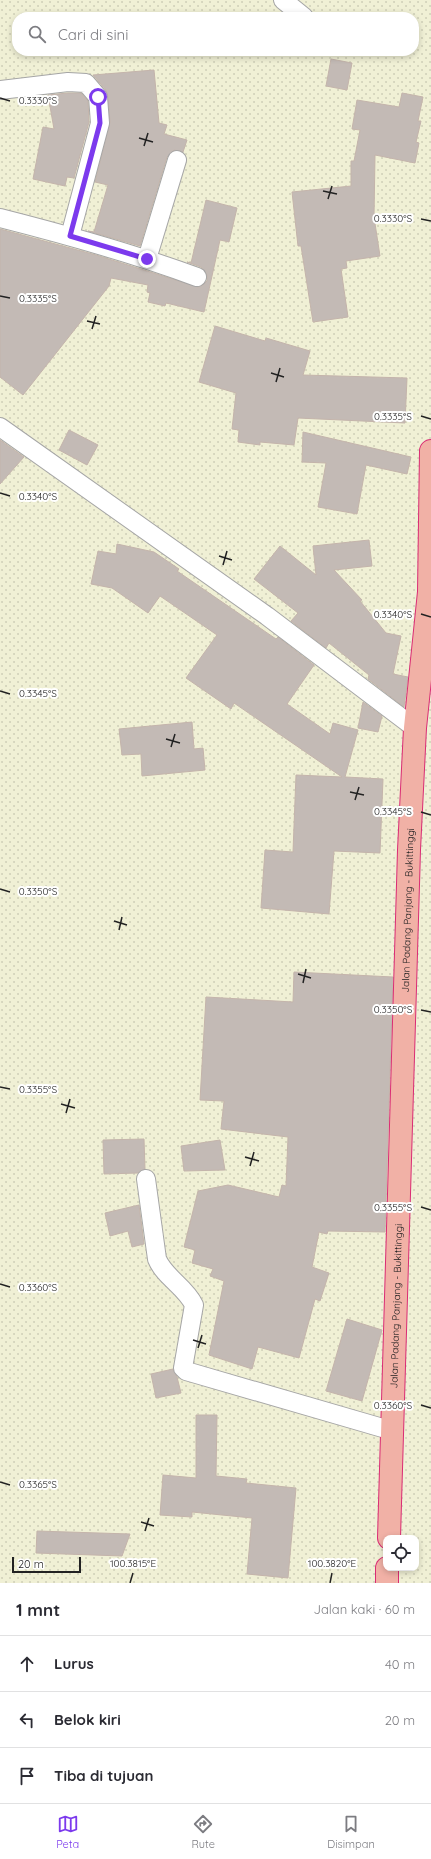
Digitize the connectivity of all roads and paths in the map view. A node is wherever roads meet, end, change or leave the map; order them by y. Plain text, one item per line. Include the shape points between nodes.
1 (283, 0) edge
2 (298, 12) edge
3 (0, 90) edge
4 (177, 160) dead end
5 (0, 218) edge
6 (70, 236) junction
7 (147, 259) junction
8 (197, 277) dead end
9 (0, 427) edge
10 (431, 452) edge
11 (415, 728) junction
12 (146, 1179) dead end
13 (393, 1431) junction
14 (389, 1535) edge
15 (387, 1571) edge
16 (387, 1583) edge

1 - 2 street
3 - 6 street via 68,82 86,83 98,97 100,123
4 - 7 street
5 - 6 street
6 - 7 street
7 - 8 street
9 - 11 street via 267,616
10 - 11 highway, Jalan Padang Panjang - Bukittinggi via 429,592
11 - 13 highway, Jalan Padang Panjang - Bukittinggi via 409,850
12 - 13 street via 157,1259 161,1268 187,1293 194,1305 183,1368 186,1371
13 - 14 highway, Jalan Padang Panjang - Bukittinggi
15 - 16 highway

